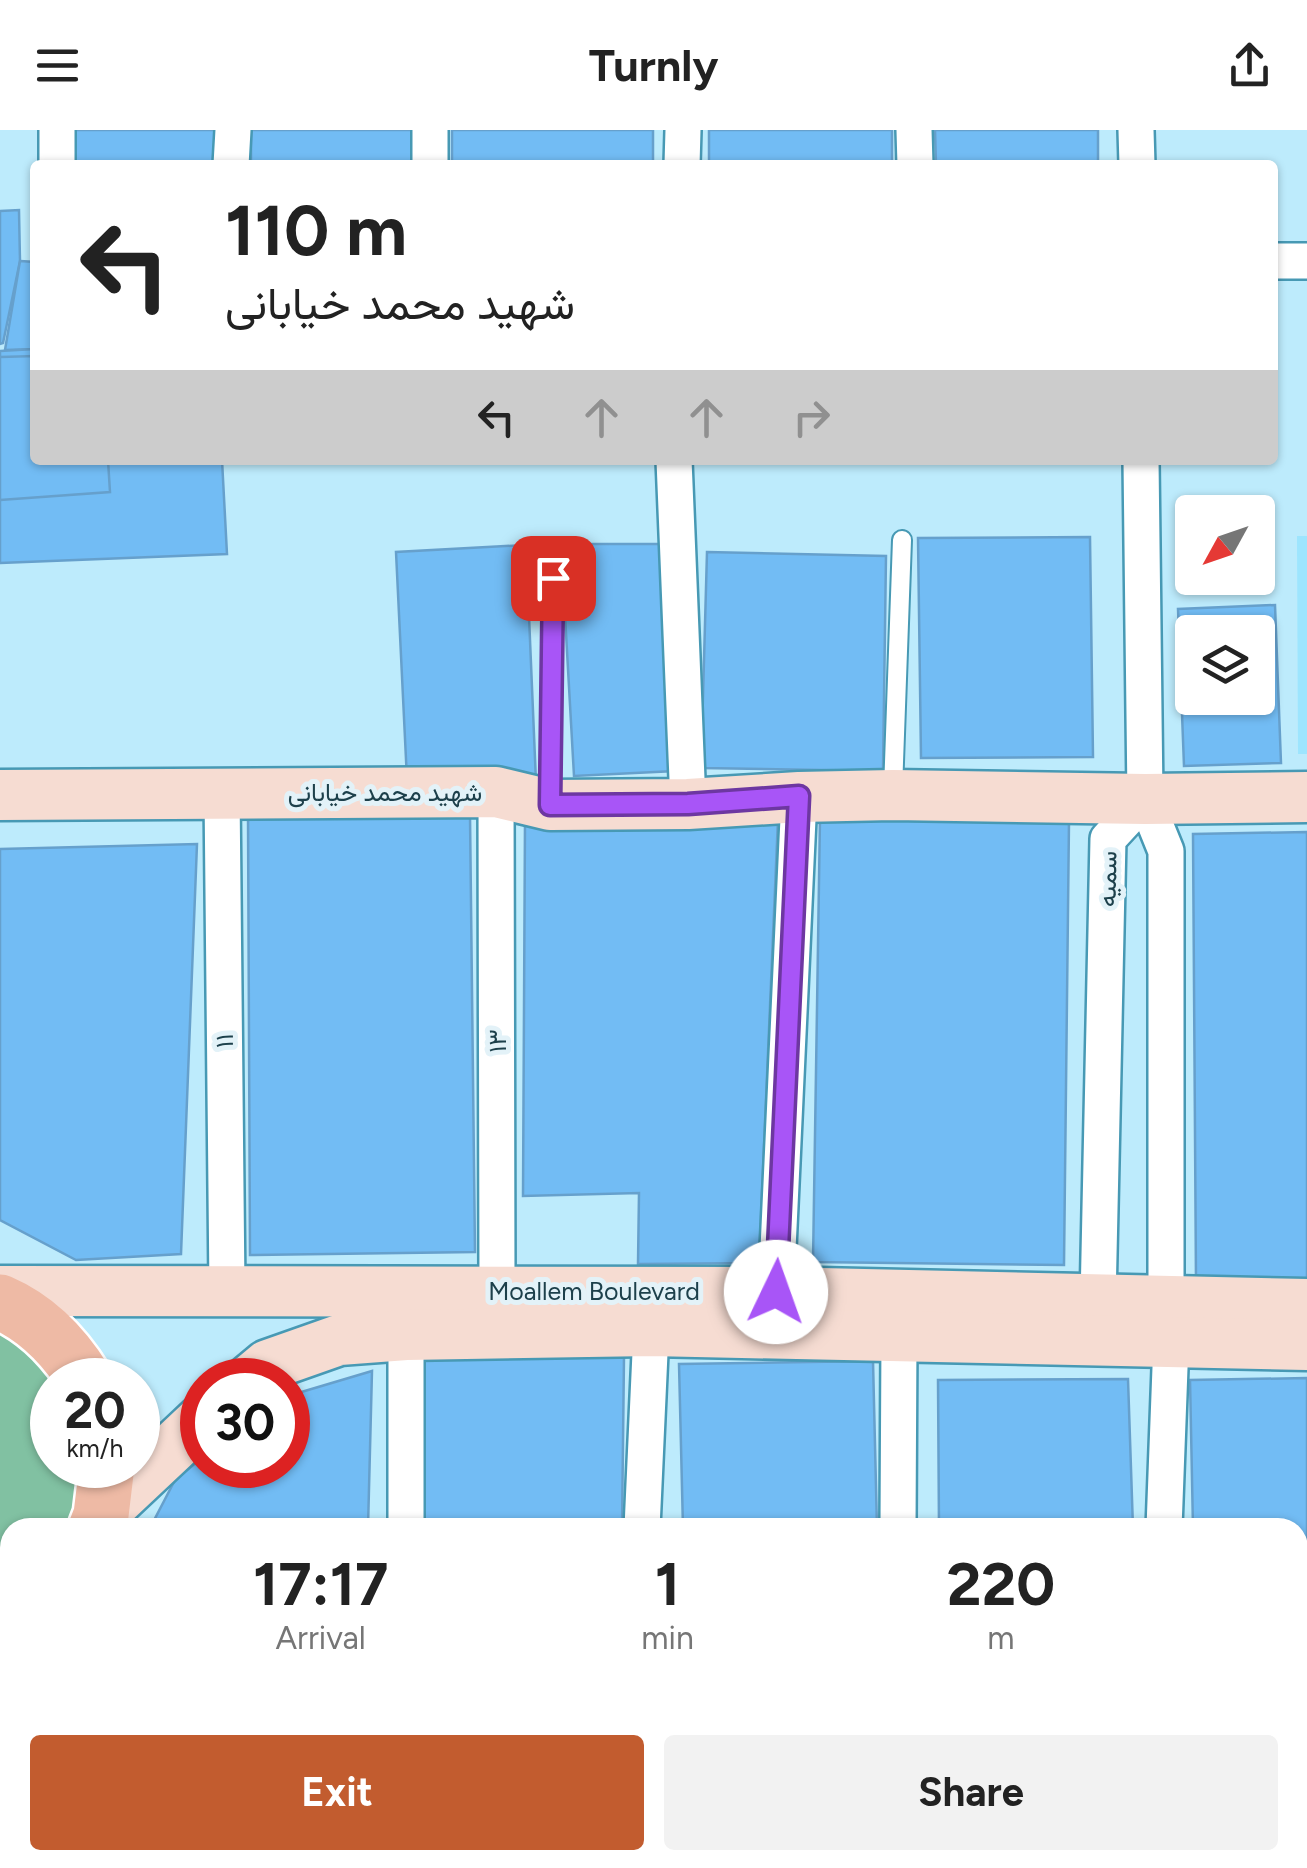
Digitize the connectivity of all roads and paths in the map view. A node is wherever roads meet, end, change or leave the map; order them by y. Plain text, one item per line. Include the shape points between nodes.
1 (57, 130) edge
2 (233, 130) edge
3 (430, 130) edge
4 (682, 130) edge
5 (914, 130) edge
6 (1136, 130) edge
7 (56, 160) edge
8 (232, 160) edge
9 (430, 160) edge
10 (682, 160) edge
11 (915, 160) edge
12 (1137, 160) edge
13 (1278, 261) edge
14 (1307, 261) edge
15 (674, 465) edge
16 (1141, 465) edge
17 (902, 540) dead end
18 (553, 578) dead end
19 (222, 792) junction
20 (496, 792) junction
21 (0, 794) edge
22 (893, 795) junction
23 (799, 796) junction
24 (1307, 797) edge
25 (1145, 799) junction
26 (688, 804) junction
27 (550, 805) junction
28 (227, 1290) junction
29 (0, 1291) edge
30 (497, 1291) junction
31 (776, 1292) junction
32 (0, 1302) edge
33 (1307, 1304) edge
34 (1100, 1321) junction
35 (1168, 1322) junction
36 (651, 1331) junction
37 (406, 1336) junction
38 (899, 1338) junction
39 (1307, 1345) edge
40 (69, 1358) edge
41 (286, 1358) edge
42 (180, 1438) edge
43 (102, 1502) edge
44 (406, 1518) edge
45 (642, 1518) edge
46 (898, 1518) edge
47 (1164, 1518) edge

1 - 7 street
2 - 8 street
3 - 9 street
4 - 10 street
5 - 11 street
6 - 12 street
13 - 14 street
15 - 26 street
16 - 25 street
17 - 22 lane
18 - 27 lane
19 - 20 street, شهید محمد خیابانی
19 - 21 street, شهید محمد خیابانی
19 - 28 street, ۱۱
20 - 27 street, شهید محمد خیابانی
20 - 30 street, ۱۳
22 - 23 street, شهید محمد خیابانی
22 - 25 street, شهید محمد خیابانی
23 - 26 street, شهید محمد خیابانی
23 - 31 street
24 - 25 street, شهید محمد خیابانی
25 - 34 street, سمیه via 1108,839
25 - 35 street via 1166,851
26 - 27 street, شهید محمد خیابانی
28 - 29 street, Moallem Boulevard
28 - 30 street, Moallem Boulevard
30 - 31 street, Moallem Boulevard
31 - 34 street, Moallem Boulevard
32 - 40 main road via 56,1340
33 - 35 street, Moallem Boulevard
34 - 35 street, Moallem Boulevard
34 - 38 street, Moallem Boulevard
35 - 39 street, Moallem Boulevard
35 - 47 street
36 - 37 street, Moallem Boulevard
36 - 38 street, Moallem Boulevard
36 - 45 street
37 - 41 street, Moallem Boulevard via 339,1340
37 - 44 street
38 - 46 street
42 - 43 street

